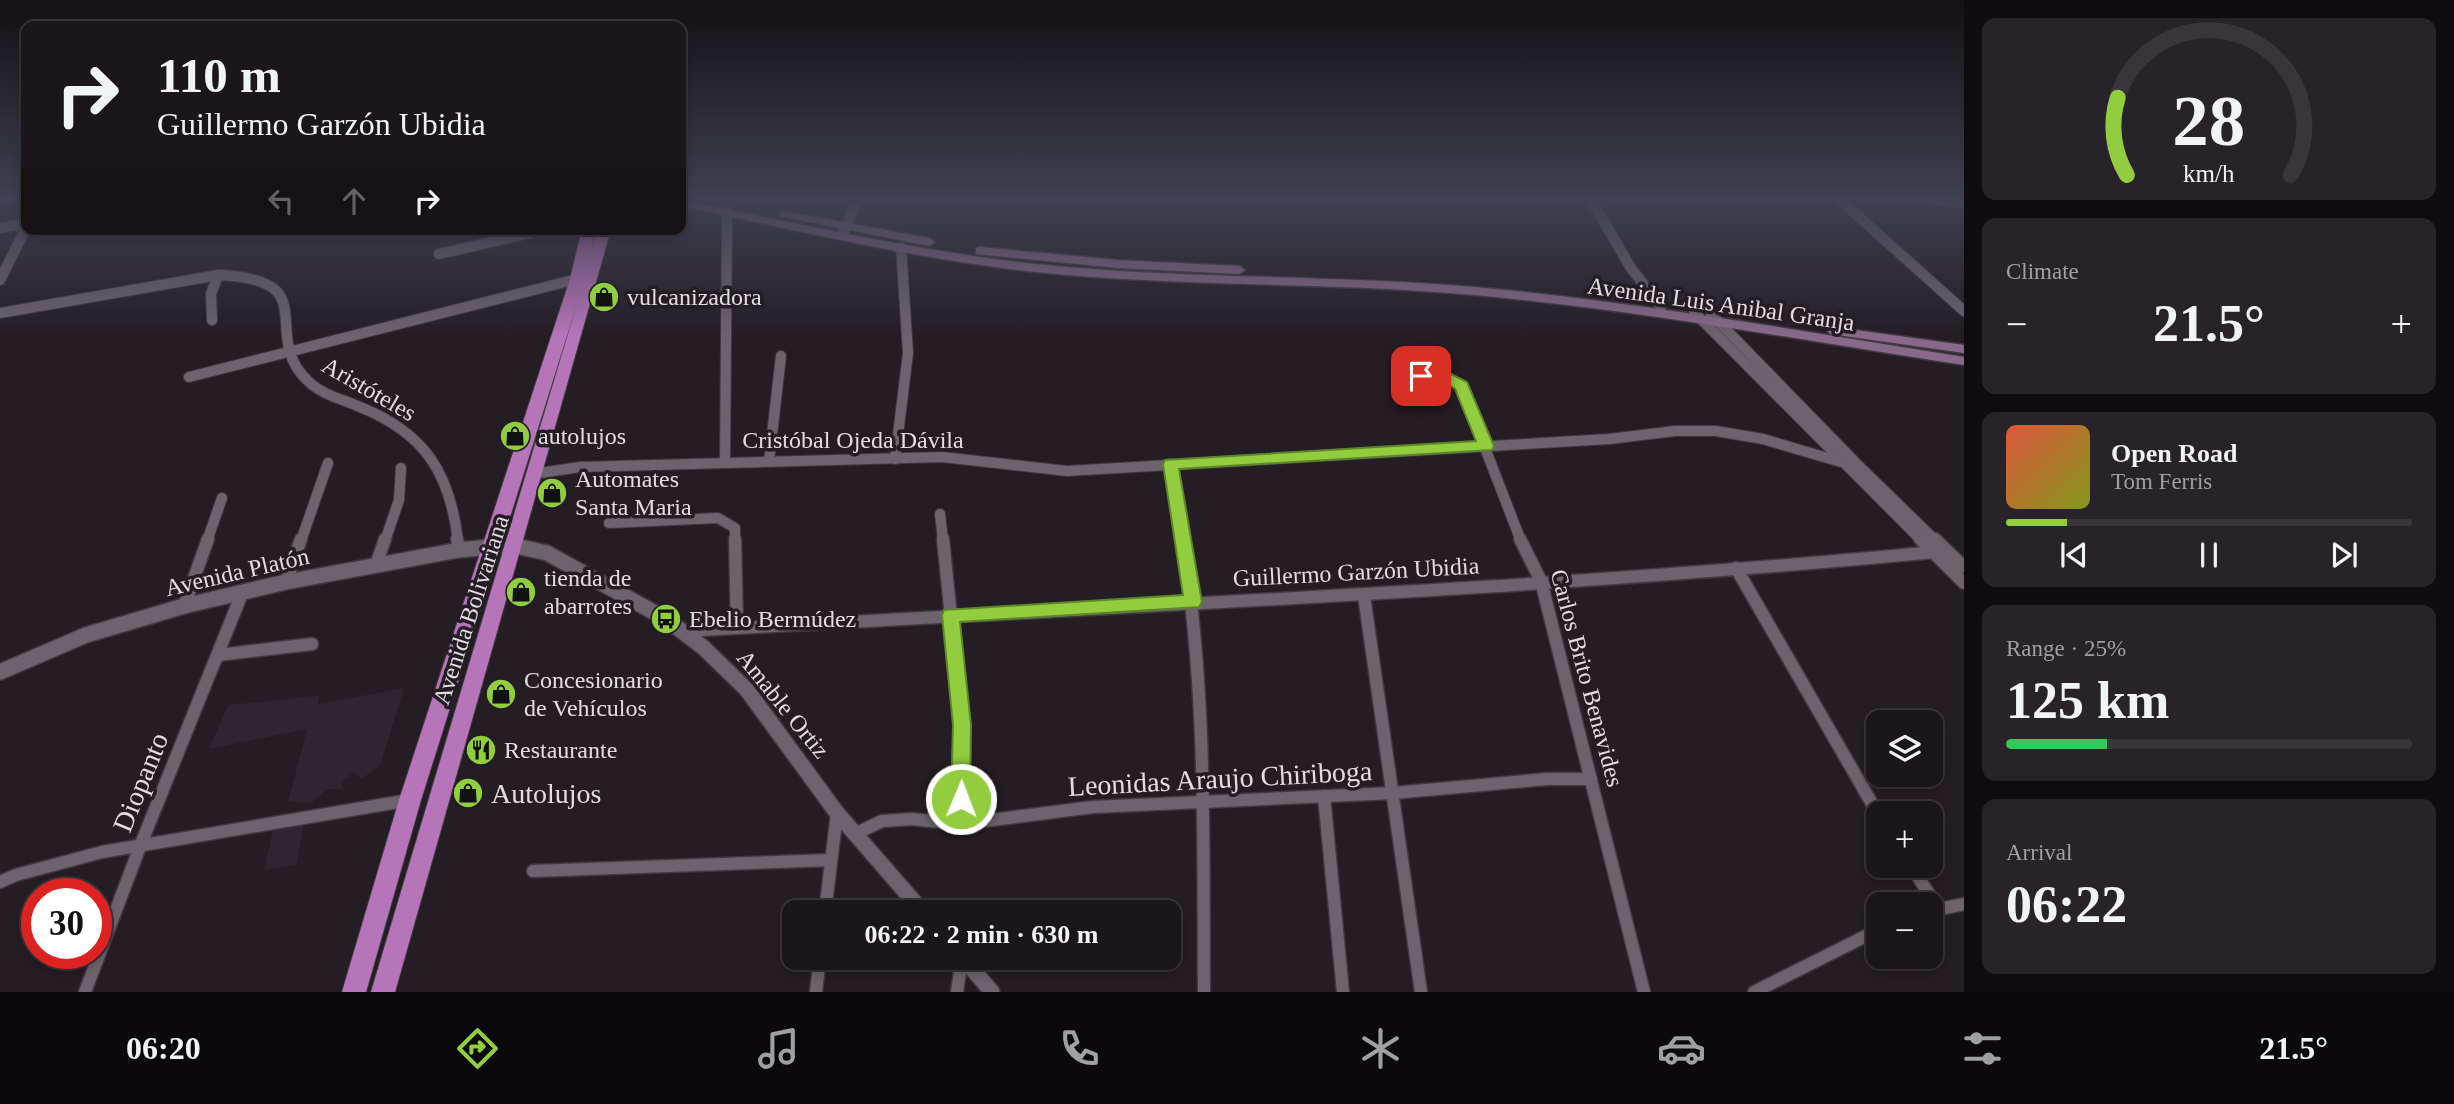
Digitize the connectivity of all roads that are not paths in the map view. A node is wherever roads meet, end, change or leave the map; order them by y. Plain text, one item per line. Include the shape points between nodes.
1 (17, 244) edge
2 (481, 244) edge
3 (585, 244) edge
4 (600, 244) edge
5 (727, 244) edge
6 (892, 244) edge
7 (935, 244) edge
8 (1617, 244) edge
9 (1889, 244) edge
10 (901, 247) junction
11 (439, 254) dead end
12 (218, 275) junction
13 (577, 279) junction
14 (0, 280) edge
15 (1661, 307) junction
16 (1964, 312) edge
17 (0, 313) edge
18 (1707, 318) junction
19 (212, 320) dead end
20 (1964, 349) edge
21 (290, 352) junction
22 (781, 356) dead end
23 (1964, 361) edge
24 (1421, 376) dead end
25 (189, 377) dead end
26 (1486, 446) junction
27 (895, 459) junction
28 (769, 460) junction
29 (725, 461) junction
30 (1841, 462) junction
31 (328, 463) dead end
32 (1170, 464) junction
33 (401, 468) dead end
34 (533, 474) junction
35 (222, 498) dead end
36 (940, 514) dead end
37 (609, 523) dead end
38 (502, 546) junction
39 (459, 550) junction
40 (1946, 551) junction
41 (1932, 552) junction
42 (376, 565) junction
43 (1964, 567) edge
44 (1736, 568) junction
45 (1541, 581) junction
46 (286, 582) junction
47 (1964, 583) edge
48 (243, 591) junction
49 (1364, 596) junction
50 (1193, 602) junction
51 (184, 606) junction
52 (950, 615) junction
53 (737, 627) junction
54 (684, 631) junction
55 (312, 644) dead end
56 (218, 655) junction
57 (0, 672) edge
58 (1591, 779) junction
59 (1393, 793) junction
60 (1324, 796) junction
61 (410, 800) junction
62 (1870, 801) edge
63 (1203, 802) junction
64 (837, 813) junction
65 (960, 824) junction
66 (855, 834) junction
67 (141, 844) junction
68 (831, 860) junction
69 (533, 871) dead end
70 (0, 882) edge
71 (826, 900) edge
72 (913, 900) edge
73 (1964, 904) edge
74 (1943, 908) edge
75 (1866, 936) edge
76 (819, 970) edge
77 (960, 970) edge
78 (973, 970) edge
79 (85, 992) edge
80 (354, 992) edge
81 (383, 992) edge
82 (816, 992) edge
83 (957, 992) edge
84 (992, 992) edge
85 (1204, 992) edge
86 (1343, 992) edge
87 (1421, 992) edge
88 (1644, 992) edge
89 (1754, 992) edge

1 - 14 street
2 - 11 street
3 - 13 highway, Avenida Bolivariana
4 - 34 highway, Avenida Bolivariana
5 - 29 street
6 - 10 main road, Avenida Luis Anibal Granja
7 - 15 main road, Avenida Luis Anibal Granja via 1118,264 1378,276
8 - 15 street
9 - 16 street
10 - 18 main road, Avenida Luis Anibal Granja via 1118,275 1367,283
10 - 27 street via 908,353
12 - 17 street, Aristóteles
12 - 19 street via 211,294
12 - 21 street, Aristóteles via 240,274 274,286 282,297
13 - 21 street
13 - 38 highway, Avenida Bolivariana
15 - 18 main road, Avenida Luis Anibal Granja
18 - 20 main road, Avenida Luis Anibal Granja
18 - 23 main road, Avenida Luis Anibal Granja
18 - 30 street
18 - 40 street
21 - 25 street
21 - 39 street, Aristóteles via 303,376 316,388 407,432 435,463 451,499
22 - 28 street
24 - 26 street, Carlos Brito Benavides via 1449,378 1461,386
26 - 30 street, Cristóbal Ojeda Dávila via 1609,439 1670,430 1717,431
26 - 32 street, Cristóbal Ojeda Dávila
26 - 45 street, Carlos Brito Benavides
27 - 28 street, Cristóbal Ojeda Dávila
27 - 32 street, Cristóbal Ojeda Dávila via 942,457 1068,471
28 - 29 street, Cristóbal Ojeda Dávila
29 - 34 street, Cristóbal Ojeda Dávila via 579,467
30 - 41 street
31 - 46 street
32 - 50 street
33 - 42 street via 399,500
34 - 38 highway, Avenida Bolivariana
35 - 51 street
36 - 52 street
37 - 53 street via 728,522 735,528
38 - 39 street, Avenida Platón
38 - 54 street, Amable Ortiz via 547,553
38 - 61 highway, Avenida Bolivariana
38 - 81 highway, Avenida Bolivariana
39 - 42 street, Avenida Platón
40 - 41 street, Guillermo Garzón Ubidia
40 - 43 street
41 - 44 street, Guillermo Garzón Ubidia
41 - 47 street
42 - 46 street, Avenida Platón
44 - 45 street, Guillermo Garzón Ubidia
44 - 62 street
45 - 49 street, Guillermo Garzón Ubidia
45 - 58 street, Carlos Brito Benavides
46 - 48 street, Avenida Platón
48 - 51 street, Avenida Platón
48 - 56 street, Diopanto
49 - 50 street, Guillermo Garzón Ubidia
49 - 59 street
50 - 52 street, Guillermo Garzón Ubidia
50 - 63 street
51 - 57 street, Avenida Platón via 86,635
52 - 53 street, Guillermo Garzón Ubidia
52 - 65 street via 962,725
53 - 54 street, Guillermo Garzón Ubidia
54 - 64 street, Amable Ortiz via 747,690
55 - 56 street
56 - 67 street, Diopanto
58 - 59 street, Leonidas Araujo Chiriboga
58 - 88 street, Carlos Brito Benavides
59 - 60 street, Leonidas Araujo Chiriboga
59 - 87 street
60 - 63 street, Leonidas Araujo Chiriboga
60 - 86 street
61 - 67 street
61 - 80 highway, Avenida Bolivariana
63 - 65 street, Leonidas Araujo Chiriboga via 1093,807
63 - 85 street
64 - 66 street, Amable Ortiz
64 - 68 street
65 - 66 street, Leonidas Araujo Chiriboga via 883,821
66 - 72 street, Amable Ortiz
67 - 70 street via 16,874
67 - 79 street, Diopanto
68 - 69 street
68 - 71 street
73 - 74 street
75 - 89 street
76 - 82 street
77 - 83 street
78 - 84 street

